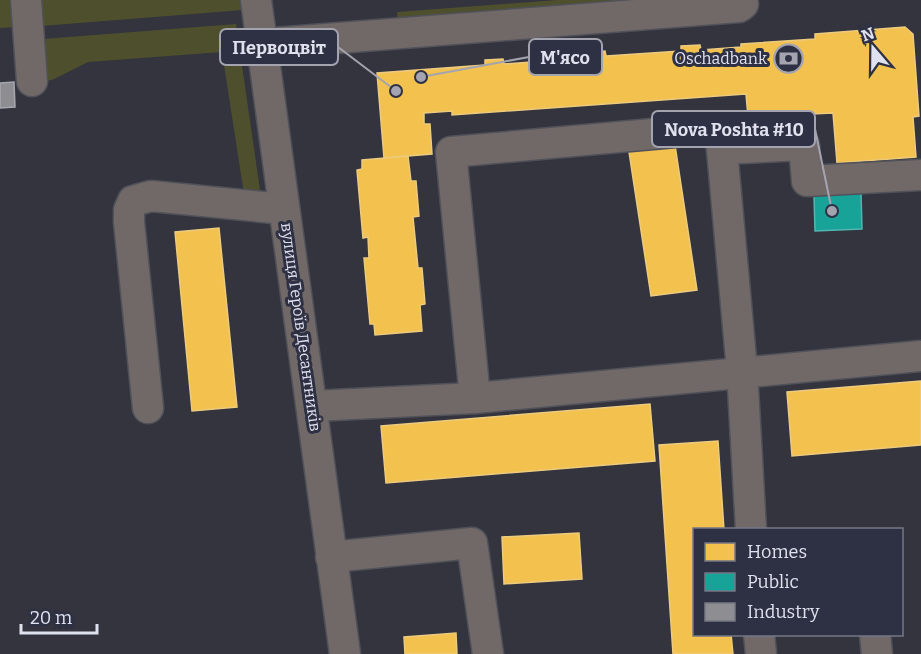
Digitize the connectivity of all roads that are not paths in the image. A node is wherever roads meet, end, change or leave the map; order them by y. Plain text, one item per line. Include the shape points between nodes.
1 (26, 0) edge
2 (255, 0) edge
3 (743, 4) dead end
4 (261, 44) junction
5 (32, 81) dead end
6 (722, 149) junction
7 (921, 175) edge
8 (284, 209) junction
9 (921, 356) edge
10 (742, 370) junction
11 (475, 398) junction
12 (313, 406) junction
13 (148, 408) dead end
14 (751, 528) edge
15 (331, 557) junction
16 (759, 636) edge
17 (875, 636) edge
18 (345, 654) edge
19 (488, 654) edge
20 (760, 654) edge
21 (877, 654) edge

1 - 5 street
2 - 4 street, вулиця Героїв Десантників
3 - 4 street
4 - 8 street, вулиця Героїв Десантників
6 - 7 street via 804,145 807,181
6 - 10 street
6 - 11 street via 720,128 451,152
8 - 12 street, вулиця Героїв Десантників
8 - 13 street via 151,196 133,201 129,222
9 - 10 street
10 - 11 street
10 - 14 street
11 - 12 street
12 - 15 street, вулиця Героїв Десантників
15 - 18 street, вулиця Героїв Десантників
15 - 19 street via 472,543
16 - 20 street
17 - 21 street

